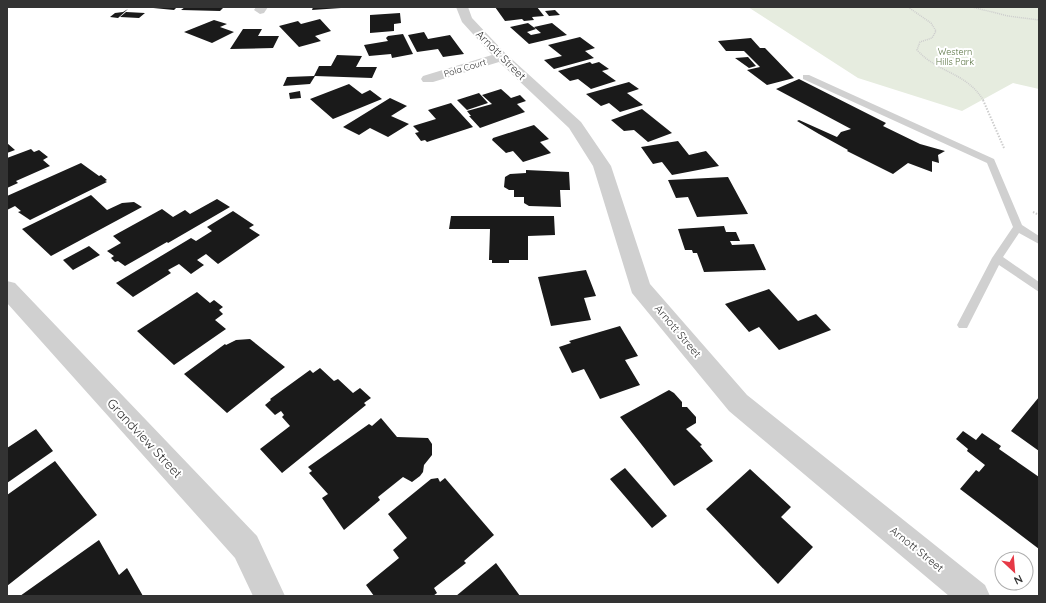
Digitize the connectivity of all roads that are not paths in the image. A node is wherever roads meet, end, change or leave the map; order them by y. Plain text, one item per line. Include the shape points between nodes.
1 (462, 7) edge
2 (501, 57) junction
3 (806, 77) dead end
4 (428, 79) dead end
5 (1018, 227) junction
6 (1039, 241) edge
7 (997, 258) junction
8 (1039, 288) edge
9 (7, 290) edge
10 (963, 325) dead end
11 (268, 596) edge
12 (974, 596) edge

1 - 2 street, Arnott Street via 466,19
2 - 4 street, Pola Court
2 - 12 street, Arnott Street via 575,125 602,166 640,286 738,403
3 - 5 lane via 990,161
5 - 6 lane
5 - 7 lane
7 - 8 lane
7 - 10 lane
9 - 11 street, Grandview Street via 246,547

